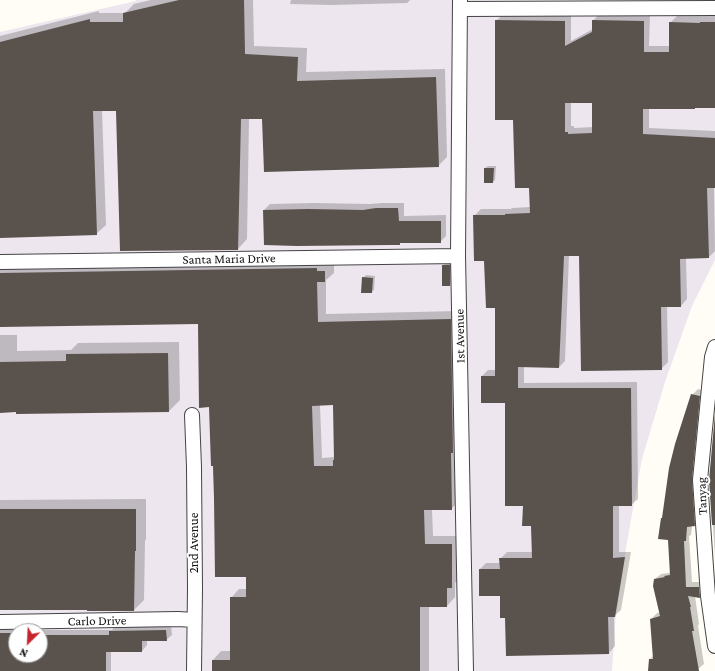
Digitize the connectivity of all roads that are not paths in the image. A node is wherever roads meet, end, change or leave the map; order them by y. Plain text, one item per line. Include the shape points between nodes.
1 (460, 5) edge
2 (715, 8) edge
3 (458, 256) junction
4 (0, 262) edge
5 (715, 347) edge
6 (192, 415) dead end
7 (194, 620) junction
8 (0, 622) edge
9 (715, 646) edge
10 (194, 671) edge
11 (466, 671) edge

1 - 2 street
1 - 3 street, 1st Avenue
3 - 4 street, Santa Maria Drive
3 - 11 street, 1st Avenue
5 - 9 street, Tanyag via 700,480 708,596
6 - 7 street, 2nd Avenue
7 - 8 street, Carlo Drive
7 - 10 street, 2nd Avenue

